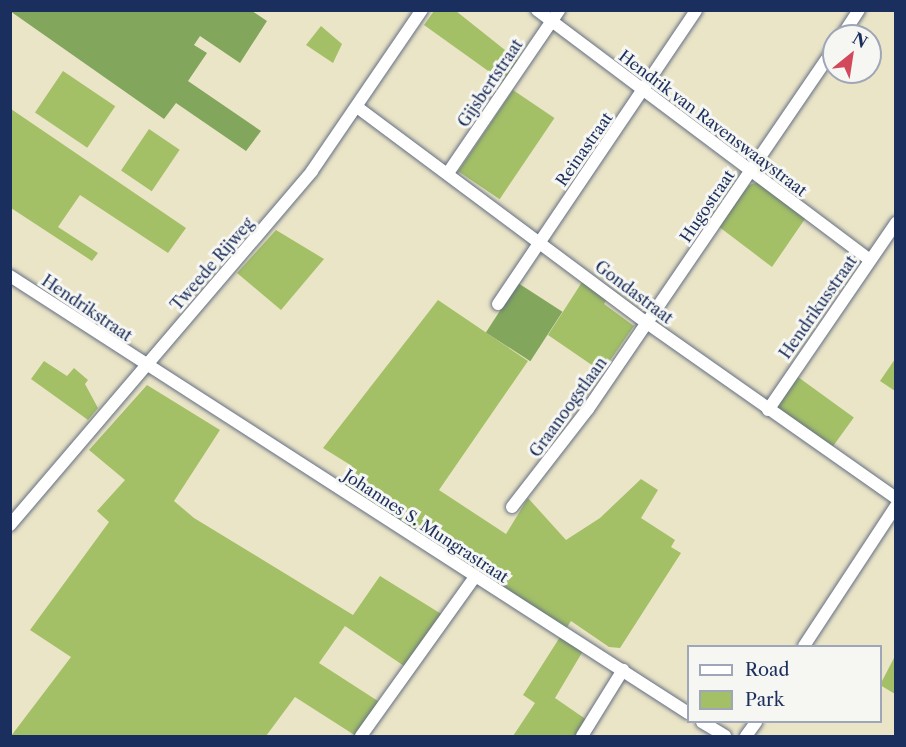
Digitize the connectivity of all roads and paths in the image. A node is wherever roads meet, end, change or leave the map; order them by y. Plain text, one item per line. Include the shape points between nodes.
1 (422, 10) edge
2 (537, 10) edge
3 (559, 10) edge
4 (696, 10) edge
5 (859, 10) edge
6 (551, 22) junction
7 (850, 24) edge
8 (822, 66) edge
9 (643, 93) junction
10 (357, 107) junction
11 (751, 172) junction
12 (448, 173) junction
13 (896, 224) edge
14 (540, 241) junction
15 (870, 260) junction
16 (10, 276) edge
17 (498, 304) dead end
18 (647, 323) junction
19 (145, 367) junction
20 (768, 410) junction
21 (896, 498) edge
22 (896, 506) edge
23 (512, 507) dead end
24 (10, 525) edge
25 (475, 577) junction
26 (805, 645) edge
27 (623, 670) junction
28 (687, 712) edge
29 (704, 723) edge
30 (755, 723) edge
31 (362, 736) edge
32 (582, 736) edge
33 (725, 736) edge
34 (746, 736) edge

1 - 10 street, Tweede Rijweg
2 - 6 street, Hendrik van Ravenswaaystraat
3 - 6 street, Gijsbertstraat
4 - 9 street, Reinastraat
5 - 7 street
6 - 9 street, Hendrik van Ravenswaaystraat
6 - 12 street, Gijsbertstraat
8 - 11 street, Hugostraat
9 - 11 street, Hendrik van Ravenswaaystraat
9 - 14 street, Reinastraat
10 - 12 street, Gondastraat
10 - 19 street, Tweede Rijweg via 312,171
11 - 15 street, Hendrik van Ravenswaaystraat
11 - 18 street, Hugostraat
12 - 14 street, Gondastraat
13 - 15 street, Hendrikusstraat
14 - 17 street, Reinastraat
14 - 18 street, Gondastraat
15 - 20 street, Hendrikusstraat
16 - 19 street, Hendrikstraat
18 - 20 street, Gondastraat
18 - 23 street, Graanoogstlaan
19 - 24 street, Tweede Rijweg
19 - 25 street, Johannes S. Mungrastraat
20 - 21 street, Gondastraat
22 - 26 street
25 - 27 street, Johannes S. Mungrastraat
25 - 31 street
27 - 28 street, Johannes S. Mungrastraat
27 - 32 street
29 - 33 street
30 - 34 street

